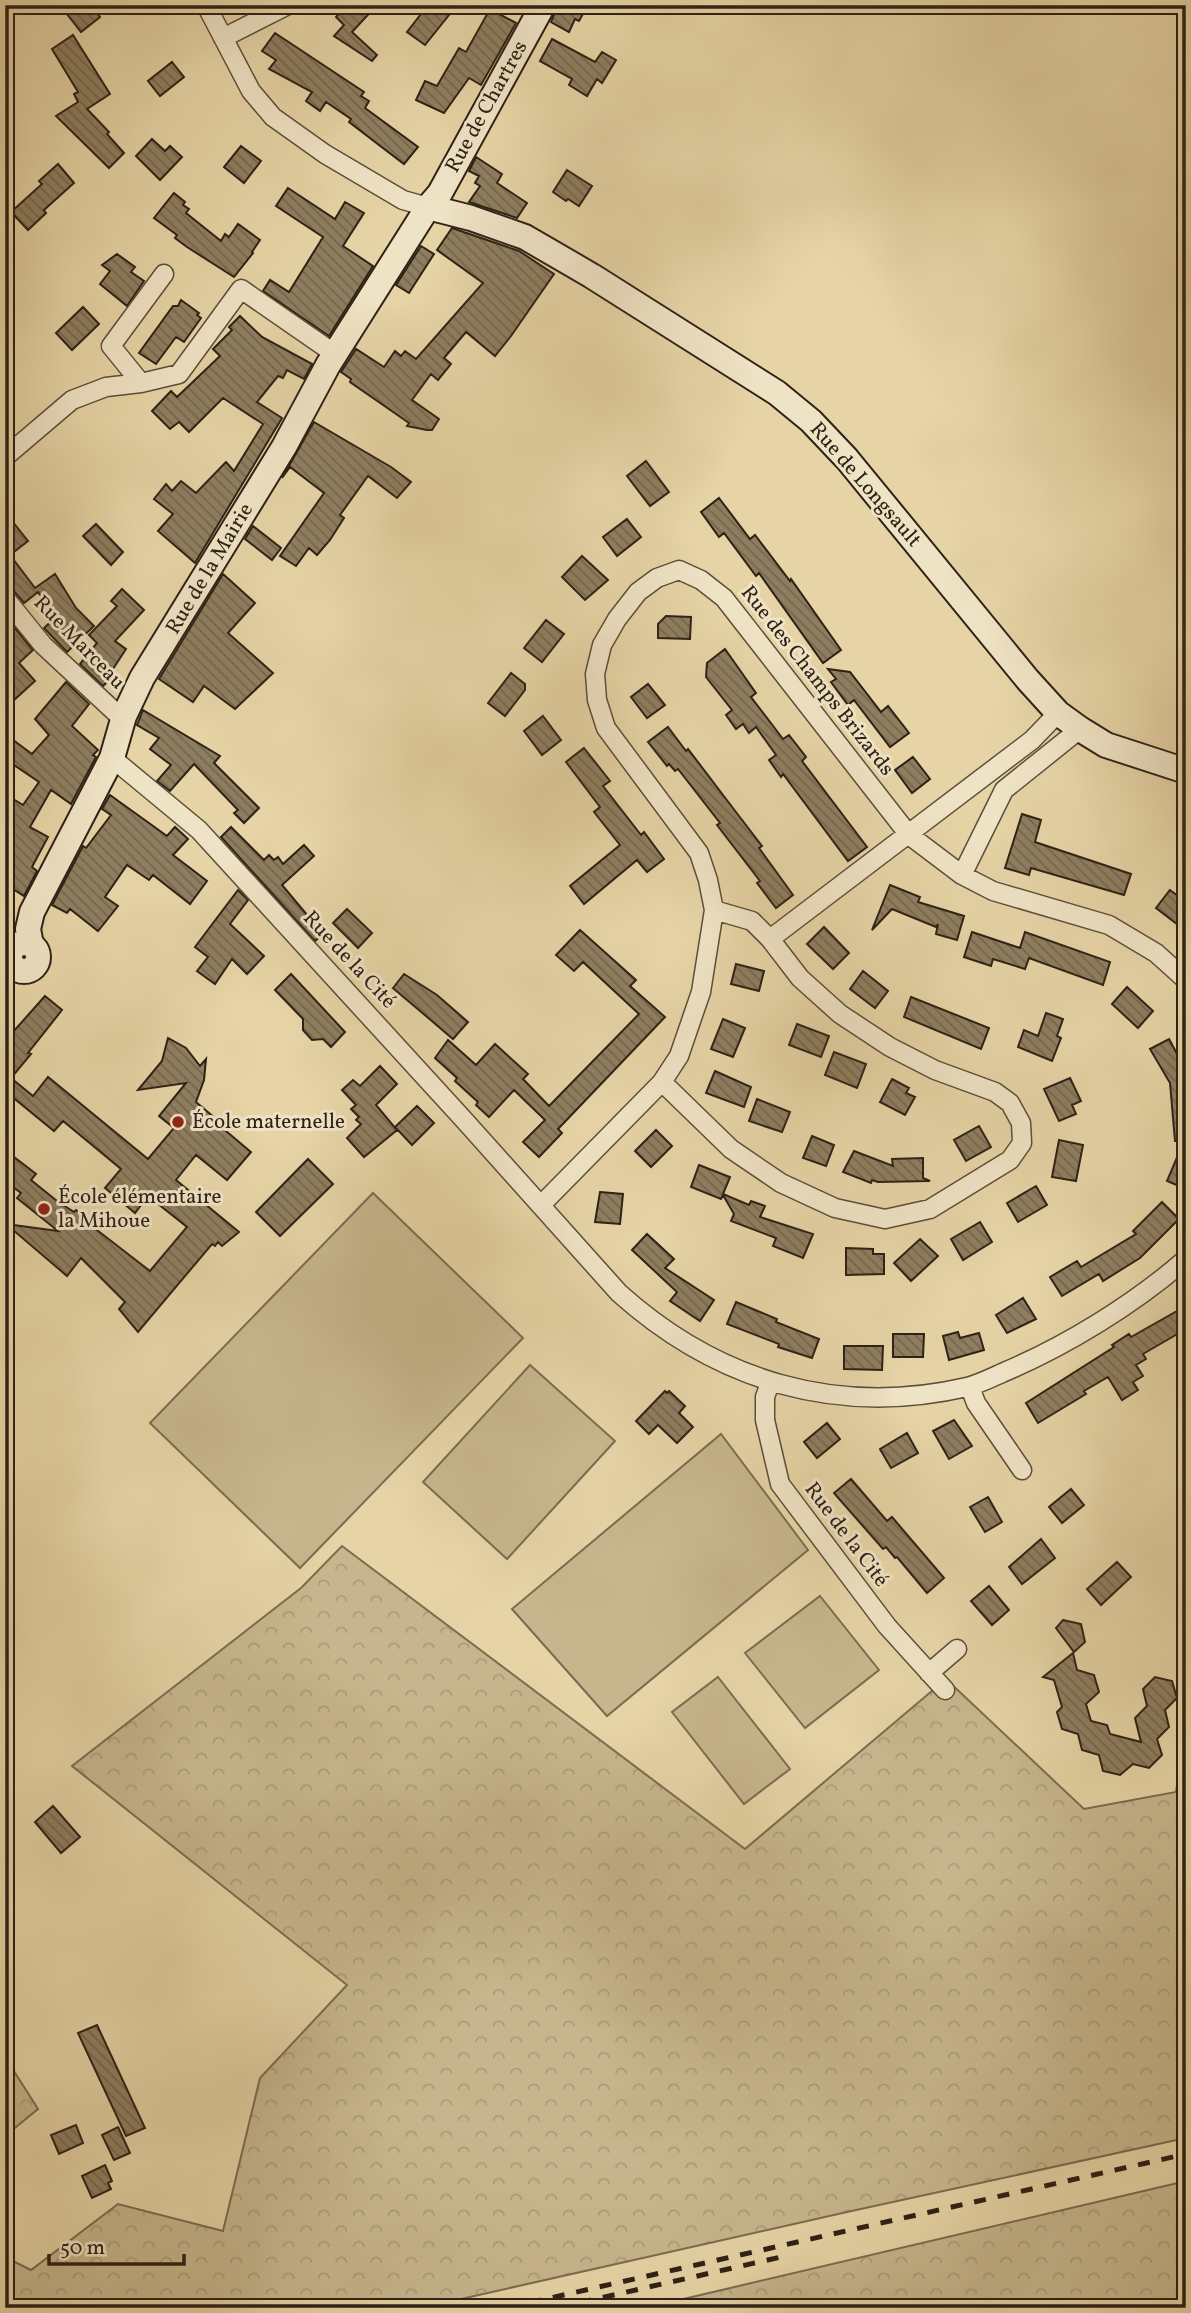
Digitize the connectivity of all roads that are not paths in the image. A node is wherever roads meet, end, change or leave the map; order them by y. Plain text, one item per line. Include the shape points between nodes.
1 (206, 5) edge
2 (288, 5) edge
3 (544, 5) edge
4 (223, 38) junction
5 (428, 207) junction
6 (164, 274) dead end
7 (335, 354) junction
8 (141, 383) junction
9 (5, 457) edge
10 (5, 598) edge
11 (1058, 713) junction
12 (124, 716) junction
13 (1080, 729) junction
14 (112, 758) junction
15 (1186, 771) edge
16 (909, 835) junction
17 (962, 875) junction
18 (714, 910) junction
19 (770, 939) junction
20 (11, 976) edge
21 (1186, 980) edge
22 (662, 1082) junction
23 (541, 1205) junction
24 (1186, 1259) edge
25 (769, 1383) junction
26 (970, 1387) junction
27 (1022, 1471) dead end
28 (957, 1649) dead end
29 (929, 1672) junction
30 (945, 1690) dead end

1 - 4 street
2 - 4 street
3 - 5 street, Rue de Chartres
4 - 5 street via 251,91 273,117 403,200
5 - 7 street, Rue de la Mairie
5 - 11 street, Rue de Longsault via 525,237 777,393 846,459
6 - 8 street via 111,346
7 - 8 street via 241,289 179,374
7 - 12 street, Rue de la Mairie via 284,447 142,678
8 - 9 street via 106,387 72,400
10 - 12 street, Rue Marceau via 43,645
11 - 13 street, Rue de Longsault
11 - 16 street via 1032,740
12 - 14 street, Rue de la Mairie
13 - 15 street, Rue de Longsault via 1106,744
13 - 17 street via 1004,790
14 - 20 street, Rue de la Mairie via 32,912 28,929 38,953 37,964
14 - 23 street, Rue de la Cité via 199,831
16 - 17 street, Rue des Champs Brizards
16 - 18 street, Rue des Champs Brizards via 724,598 679,570 657,578 638,592 602,645 595,674 597,700 607,728 699,853
16 - 19 street
17 - 21 street, Rue des Champs Brizards via 993,891 1109,925 1156,953
18 - 19 street via 752,921
18 - 22 street, Rue des Champs Brizards via 701,992 678,1056
19 - 22 street via 800,978 841,1014 890,1047 995,1092 1010,1103 1021,1123 1022,1143 1010,1160 930,1209 885,1219 835,1208 781,1183 732,1149
22 - 23 street, Rue des Champs Brizards
23 - 25 street via 644,1315 733,1369
24 - 26 street via 1152,1288 1037,1358
25 - 26 street via 834,1395 894,1399
25 - 29 street, Rue de la Cité via 765,1420 780,1484 887,1626
26 - 27 street
28 - 29 street
29 - 30 street, Rue de la Cité

